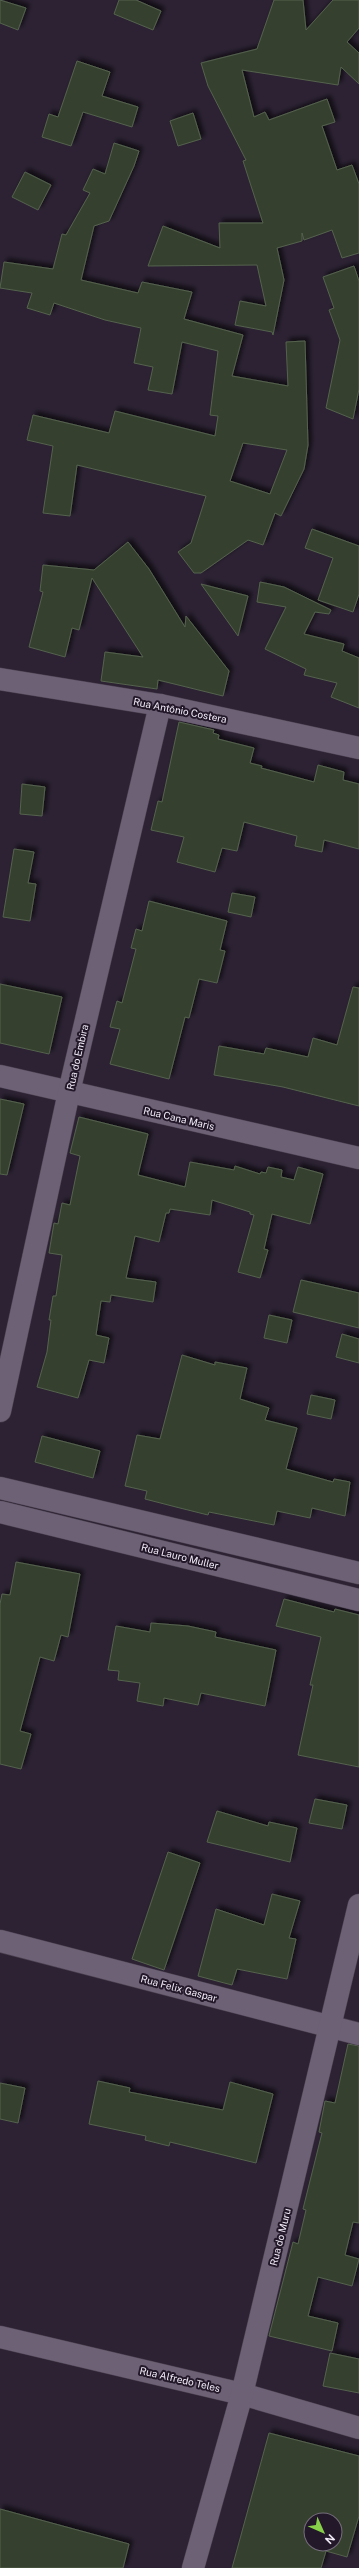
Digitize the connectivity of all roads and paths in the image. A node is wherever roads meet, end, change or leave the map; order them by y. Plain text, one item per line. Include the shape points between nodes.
1 (0, 679) edge
2 (160, 705) junction
3 (359, 748) edge
4 (0, 1076) edge
5 (69, 1092) junction
6 (359, 1158) edge
7 (0, 1411) edge
8 (0, 1488) edge
9 (87, 1508) junction
10 (0, 1512) edge
11 (83, 1532) junction
12 (359, 1573) edge
13 (359, 1600) edge
14 (359, 1905) edge
15 (0, 1941) edge
16 (330, 2028) junction
17 (359, 2034) edge
18 (0, 2337) edge
19 (242, 2394) junction
20 (359, 2428) edge
21 (193, 2568) edge

1 - 2 street, Rua Antônio Costera
2 - 3 street, Rua Antônio Costera
2 - 5 street, Rua do Embira
4 - 5 street, Rua Cana Maris
5 - 6 street, Rua Cana Maris
5 - 7 street, Rua do Embira
8 - 9 street
9 - 11 street
9 - 12 street
10 - 11 street, Rua Lauro Muller
11 - 13 street, Rua Lauro Muller
14 - 16 street, Rua do Muru
15 - 16 street, Rua Felix Gaspar
16 - 17 street, Rua Felix Gaspar
16 - 19 street, Rua do Muru
18 - 19 street, Rua Alfredo Teles
19 - 20 street, Rua Alfredo Teles
19 - 21 street, Rua do Muru

